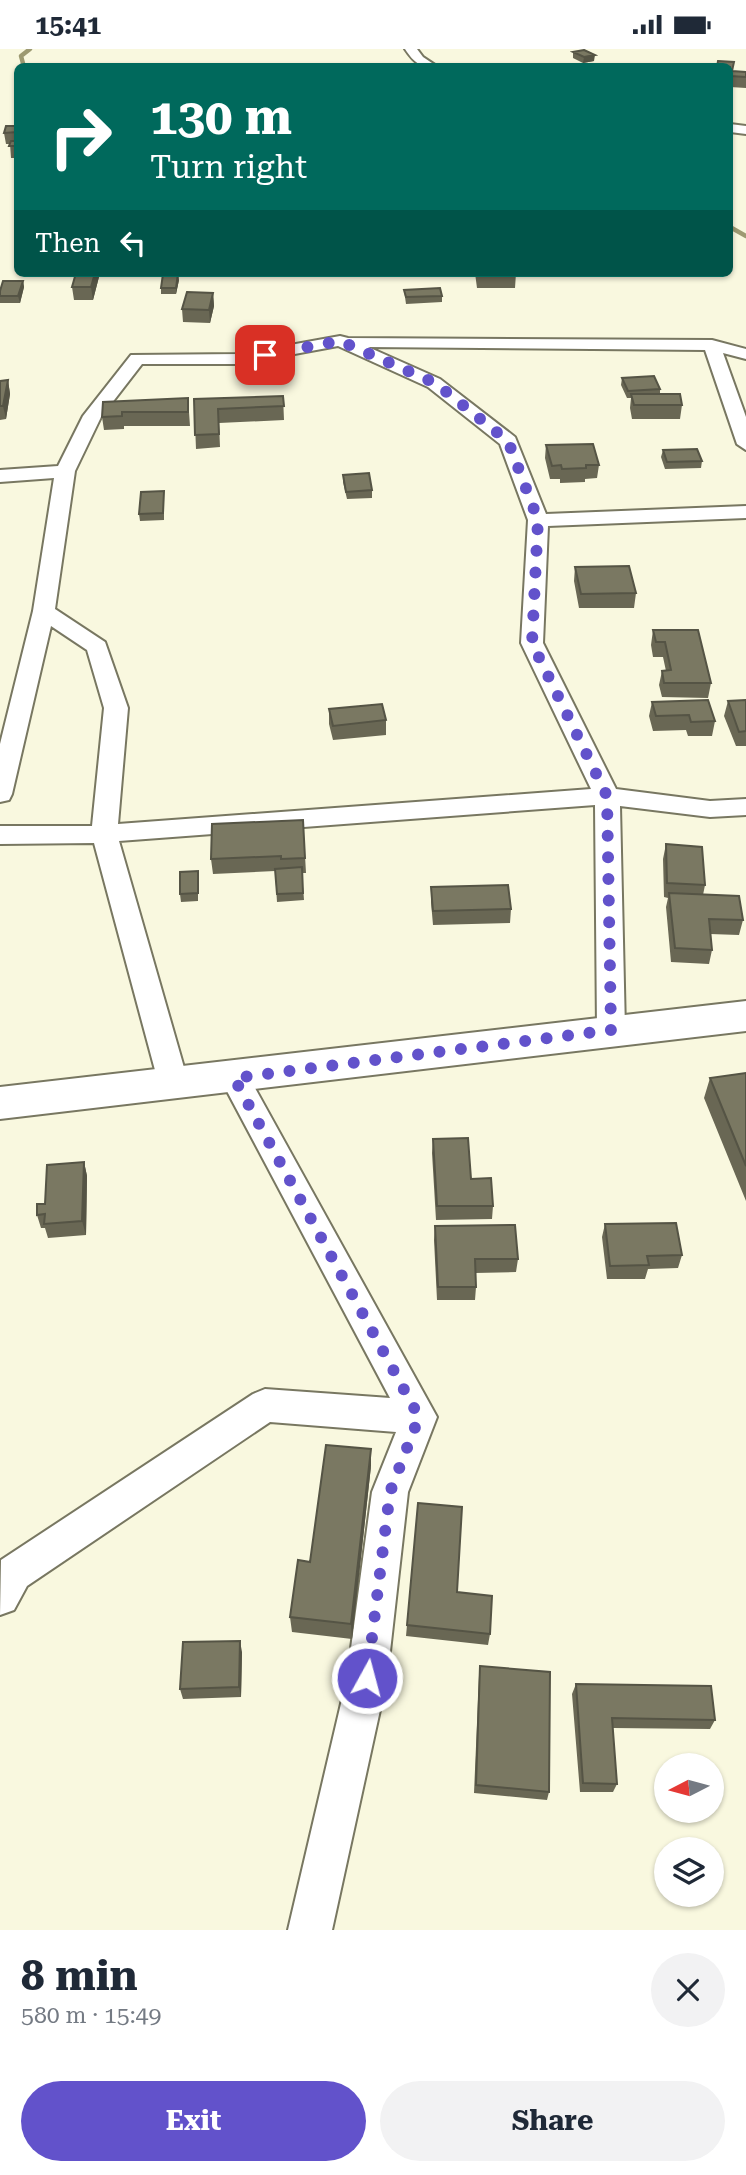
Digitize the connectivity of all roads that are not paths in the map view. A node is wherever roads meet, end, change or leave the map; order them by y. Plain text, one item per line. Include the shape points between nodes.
1 (411, 49) edge
2 (425, 63) edge
3 (340, 341) junction
4 (712, 345) junction
5 (746, 354) edge
6 (746, 444) edge
7 (65, 471) junction
8 (0, 476) edge
9 (746, 512) edge
10 (538, 520) junction
11 (44, 611) junction
12 (0, 794) edge
13 (607, 796) junction
14 (746, 807) edge
15 (104, 834) junction
16 (0, 835) edge
17 (746, 1016) edge
18 (611, 1030) junction
19 (234, 1078) junction
20 (174, 1085) junction
21 (0, 1103) edge
22 (419, 1417) junction
23 (0, 1596) edge
24 (310, 1930) edge

1 - 2 street
3 - 4 street
3 - 7 street via 240,359 137,359 92,416
3 - 10 street via 435,383 508,441
4 - 5 street
4 - 6 street
7 - 8 street
7 - 11 street
9 - 10 street
10 - 13 street via 532,643
11 - 12 street
11 - 15 street via 97,647 116,708
13 - 14 street via 710,809
13 - 15 street
13 - 18 street
15 - 16 street
15 - 20 street
17 - 18 street
18 - 19 street
19 - 20 street
19 - 22 street
20 - 21 street
22 - 23 street via 265,1405 14,1573
22 - 24 street via 390,1492 367,1678

